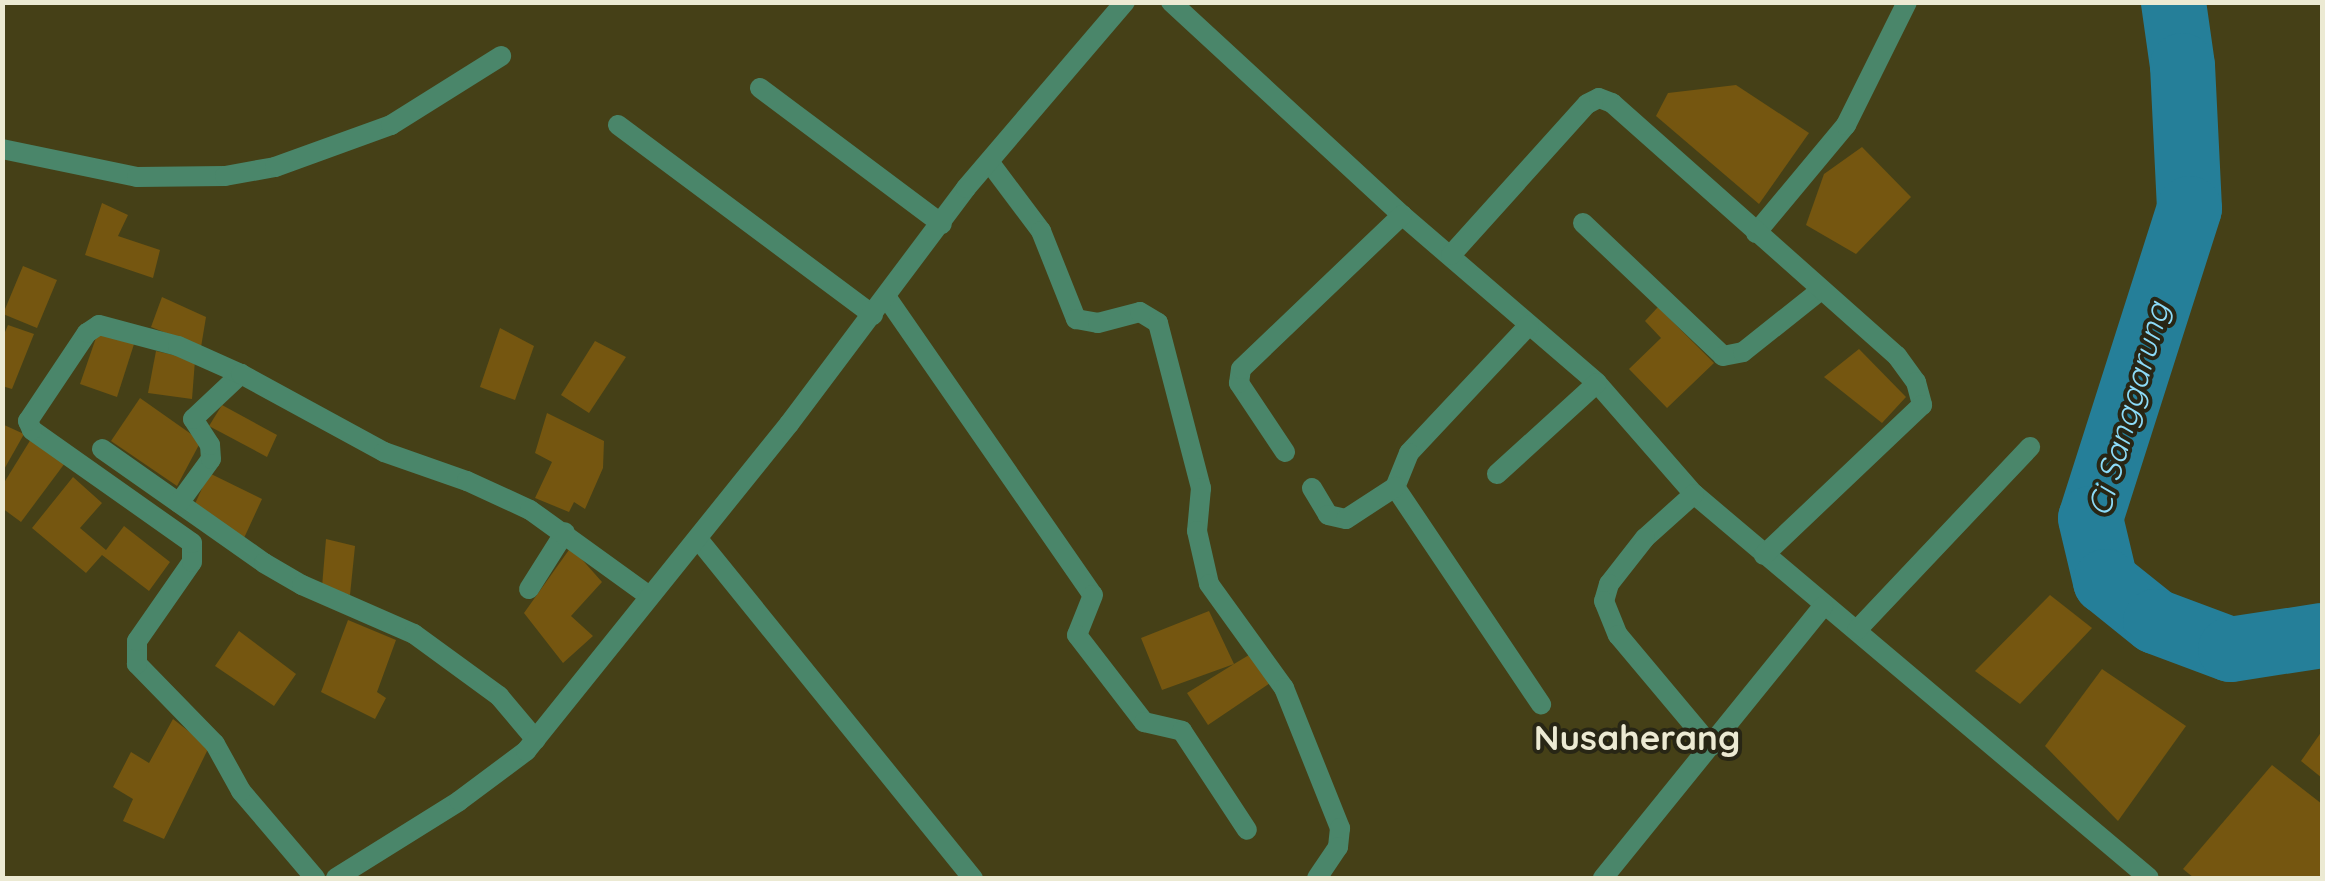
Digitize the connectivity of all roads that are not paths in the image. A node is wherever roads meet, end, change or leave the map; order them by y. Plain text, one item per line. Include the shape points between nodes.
1 (1125, 2) edge
2 (1170, 2) edge
3 (1908, 2) edge
4 (500, 56) dead end
5 (760, 88) dead end
6 (618, 125) dead end
7 (2, 149) edge
8 (990, 163) junction
9 (1402, 215) junction
10 (1583, 223) dead end
11 (942, 224) junction
12 (1756, 233) junction
13 (1451, 255) junction
14 (1821, 290) junction
15 (887, 298) junction
16 (873, 315) junction
17 (1529, 325) junction
18 (242, 374) junction
19 (1597, 383) junction
20 (2030, 447) dead end
21 (102, 449) dead end
22 (1285, 452) dead end
23 (1497, 474) dead end
24 (1395, 486) junction
25 (1312, 488) dead end
26 (1694, 494) junction
27 (179, 503) junction
28 (565, 532) junction
29 (698, 539) junction
30 (1764, 555) junction
31 (529, 589) dead end
32 (648, 595) junction
33 (1823, 606) junction
34 (1858, 630) junction
35 (1541, 704) dead end
36 (536, 740) junction
37 (1711, 746) junction
38 (1247, 830) dead end
39 (315, 878) edge
40 (336, 878) edge
41 (973, 878) edge
42 (1317, 878) edge
43 (1603, 878) edge
44 (2149, 878) edge

1 - 8 street
2 - 9 street
3 - 12 street via 1846,125
4 - 7 street via 391,125 275,168 136,178
5 - 11 street
6 - 16 street
8 - 11 street
8 - 42 street via 1040,231 1076,319 1098,324 1140,312 1158,322 1200,488 1197,531 1209,584 1284,688 1340,828 1338,846
9 - 13 street
9 - 22 street via 1241,369 1239,383
10 - 14 street via 1726,357 1743,352
11 - 15 street
12 - 13 street via 1599,98
12 - 14 street
13 - 17 street
14 - 30 street via 1910,370 1922,405
15 - 16 street
15 - 38 street via 1093,595 1077,635 1144,722 1182,731
16 - 29 street
17 - 19 street
17 - 24 street via 1409,453
18 - 27 street via 193,418 212,459
18 - 28 street via 384,452 466,481
18 - 39 street via 178,346 100,325 87,333 28,421 192,543 192,562 137,641 137,664 214,744 242,791
19 - 23 street
19 - 26 street
20 - 34 street
21 - 27 street
24 - 25 street via 1346,519 1328,516
24 - 35 street
26 - 30 street
26 - 37 street via 1645,538 1609,584 1605,608 1626,646
27 - 36 street via 302,586 414,634 499,696
28 - 31 street
28 - 32 street
29 - 32 street
29 - 41 street
30 - 33 street
32 - 36 street
33 - 34 street
33 - 37 street
34 - 44 street
36 - 40 street via 459,801
37 - 43 street

